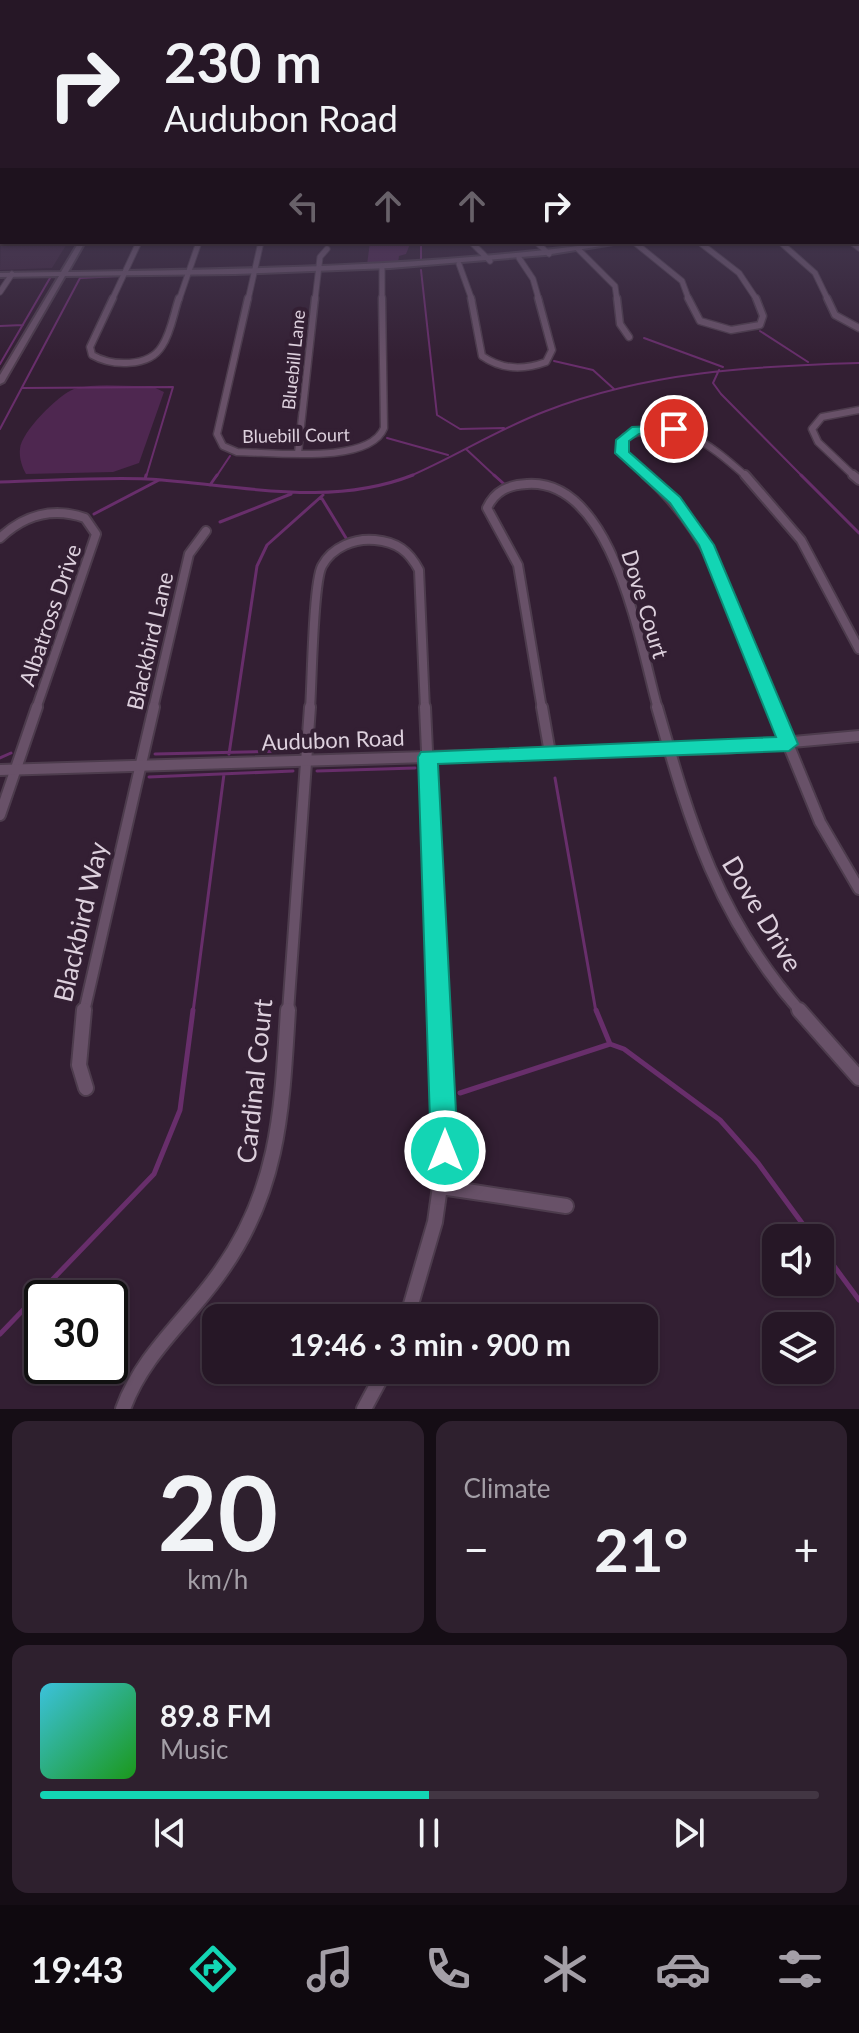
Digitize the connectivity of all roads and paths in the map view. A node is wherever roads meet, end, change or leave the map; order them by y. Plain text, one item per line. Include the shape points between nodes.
1 (81, 244) edge
2 (138, 244) edge
3 (198, 244) edge
4 (261, 244) edge
5 (473, 244) edge
6 (538, 244) edge
7 (599, 244) edge
8 (636, 244) edge
9 (702, 244) edge
10 (782, 244) edge
11 (327, 249) dead end
12 (578, 249) junction
13 (549, 254) junction
14 (519, 258) junction
15 (490, 261) junction
16 (459, 264) junction
17 (382, 268) junction
18 (318, 270) junction
19 (254, 271) junction
20 (189, 272) junction
21 (124, 273) junction
22 (12, 274) junction
23 (64, 274) junction
24 (0, 275) edge
25 (0, 292) edge
26 (859, 328) edge
27 (629, 337) dead end
28 (0, 382) edge
29 (859, 410) edge
30 (298, 453) junction
31 (859, 480) edge
32 (206, 531) dead end
33 (0, 538) edge
34 (859, 649) edge
35 (859, 736) edge
36 (789, 744) junction
37 (669, 749) junction
38 (550, 753) junction
39 (428, 757) junction
40 (306, 761) junction
41 (139, 766) junction
42 (0, 770) edge
43 (15, 770) junction
44 (0, 815) edge
45 (859, 889) edge
46 (859, 1078) edge
47 (86, 1088) dead end
48 (441, 1187) junction
49 (566, 1206) dead end
50 (412, 1304) edge
51 (377, 1384) edge
52 (123, 1409) edge
53 (364, 1409) edge

1 - 23 street
2 - 21 street
3 - 20 street
4 - 19 street
5 - 15 street
6 - 13 street
7 - 12 street
8 - 9 street via 682,281 700,321 731,330 760,325 763,316 753,287
10 - 26 street via 815,273 835,315
11 - 18 street, Bluebill Lane
12 - 13 street
12 - 27 street via 615,286 620,324
13 - 14 street
14 - 15 street
14 - 16 street via 533,279 552,350 546,362 527,367 498,365 482,356 470,290
15 - 16 street
16 - 17 street
17 - 18 street
17 - 30 street, Bluebill Court via 382,434 352,451
18 - 19 street
18 - 30 street, Bluebill Lane
19 - 20 street
19 - 30 street, Bluebill Court via 217,437 237,452
20 - 21 street
20 - 21 street via 159,350 134,361 106,361 94,357 90,347
21 - 23 street
22 - 23 street
22 - 24 street
22 - 25 street
23 - 28 street
29 - 31 street via 825,416 812,429 818,442
32 - 41 street, Blackbird Lane via 189,554
33 - 43 street, Albatross Drive via 26,519 57,512 85,518 96,534
34 - 36 street via 800,538 746,476 680,430 648,427 625,437 624,456 675,500 707,545
35 - 36 street, Audubon Road
36 - 37 street, Audubon Road
36 - 45 street via 827,836
37 - 38 street, Audubon Road
37 - 38 street, Dove Court via 606,540 591,517 561,491 519,485 499,492 487,508 518,565
37 - 46 street, Dove Drive via 700,851 725,904 771,978
38 - 39 street, Audubon Road
39 - 40 street, Audubon Road
39 - 40 street, Cardinal Court via 418,566 400,547 367,540 338,548 320,570
39 - 48 street via 445,1118
40 - 41 street, Audubon Road
40 - 52 street, Cardinal Court via 280,1129 270,1173 232,1255 152,1350
41 - 43 street, Audubon Road
41 - 47 street, Blackbird Way via 80,1028 79,1065
42 - 43 street, Audubon Road
43 - 44 street
48 - 49 street
48 - 50 street
51 - 53 street

